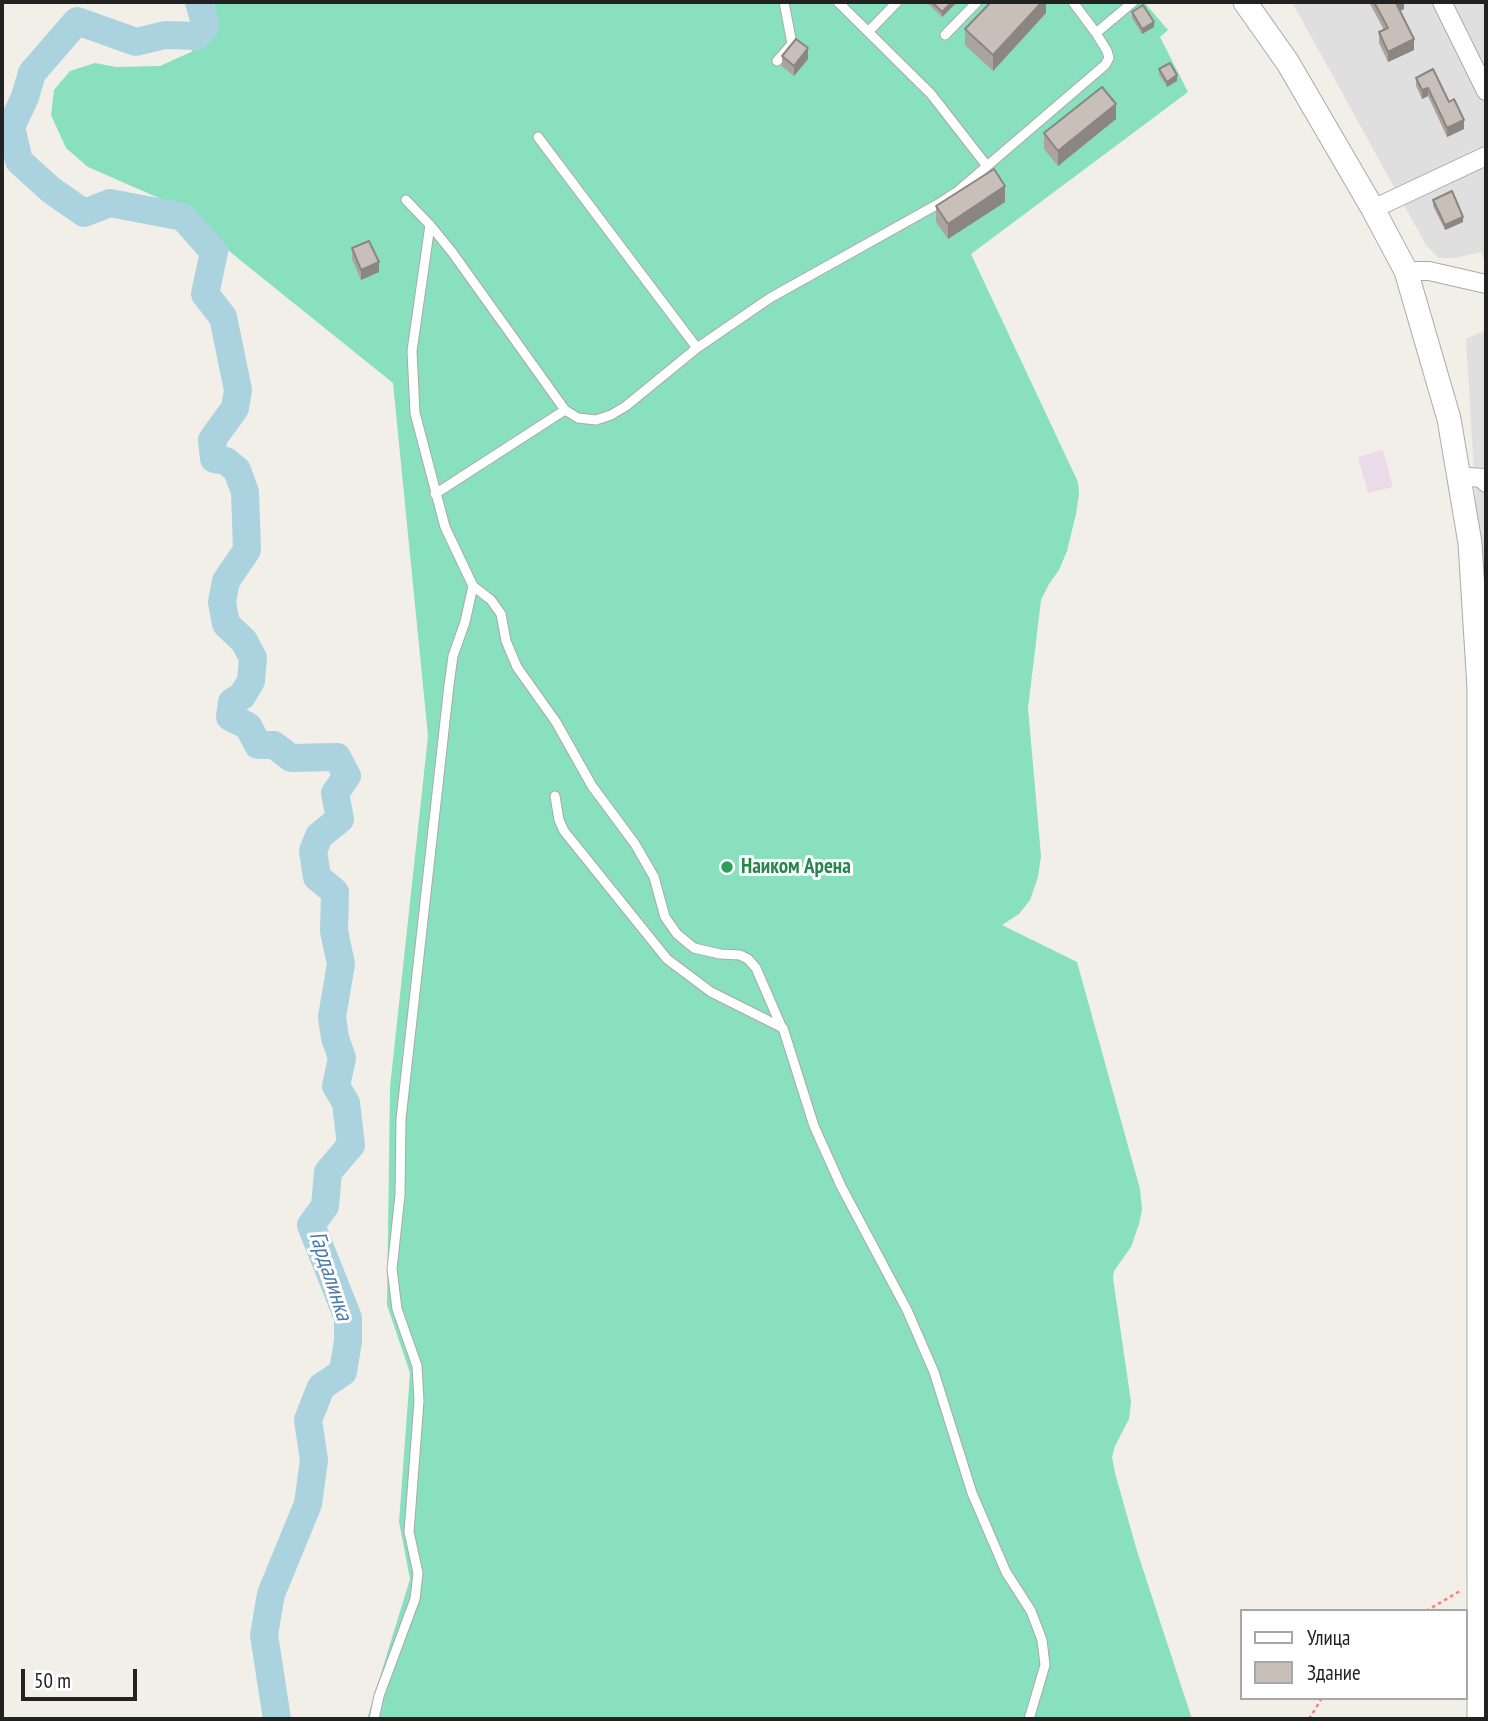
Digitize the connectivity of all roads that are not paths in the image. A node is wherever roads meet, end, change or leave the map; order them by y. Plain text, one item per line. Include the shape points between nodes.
1 (784, 2) edge
2 (838, 2) edge
3 (897, 2) edge
4 (976, 2) edge
5 (1073, 2) edge
6 (1133, 2) edge
7 (1245, 2) edge
8 (1442, 2) edge
9 (869, 31) junction
10 (1096, 33) junction
11 (945, 35) dead end
12 (777, 61) dead end
13 (1486, 91) edge
14 (538, 137) dead end
15 (1486, 156) edge
16 (987, 166) junction
17 (407, 200) dead end
18 (1373, 209) junction
19 (430, 225) junction
20 (1406, 271) junction
21 (1486, 284) edge
22 (697, 348) junction
23 (565, 411) junction
24 (1459, 476) junction
25 (1486, 483) edge
26 (435, 494) junction
27 (472, 586) junction
28 (555, 796) dead end
29 (782, 1028) junction
30 (1483, 1073) edge
31 (1483, 1164) edge
32 (374, 1719) edge
33 (1029, 1719) edge
34 (1479, 1719) edge

1 - 12 lane via 792,44
2 - 9 lane
3 - 9 lane
4 - 11 lane
5 - 10 lane
6 - 10 lane
7 - 18 street via 1288,63
8 - 13 street
9 - 16 lane via 931,94
10 - 16 lane via 1109,58 1105,65
14 - 22 lane
15 - 18 street
16 - 22 lane via 938,204 770,298
17 - 19 lane
18 - 20 street
19 - 23 lane
19 - 26 lane via 412,351 415,413
20 - 21 street via 1429,271
20 - 24 street via 1449,419
22 - 23 lane via 611,415 596,421
23 - 26 lane
24 - 25 street via 1482,478
24 - 30 street via 1470,543 1479,688
26 - 27 lane
27 - 29 lane via 501,614 517,667 556,722 592,786 635,844 654,877 665,917 694,948 748,959
27 - 32 lane via 449,685 401,1119 400,1195 392,1269 397,1309 417,1366 419,1401 409,1532 418,1573 415,1599
28 - 29 lane via 564,831 667,960 711,992
29 - 33 lane via 814,1126 907,1310 934,1372 972,1493 1042,1640 1045,1665
30 - 31 street
31 - 34 street

